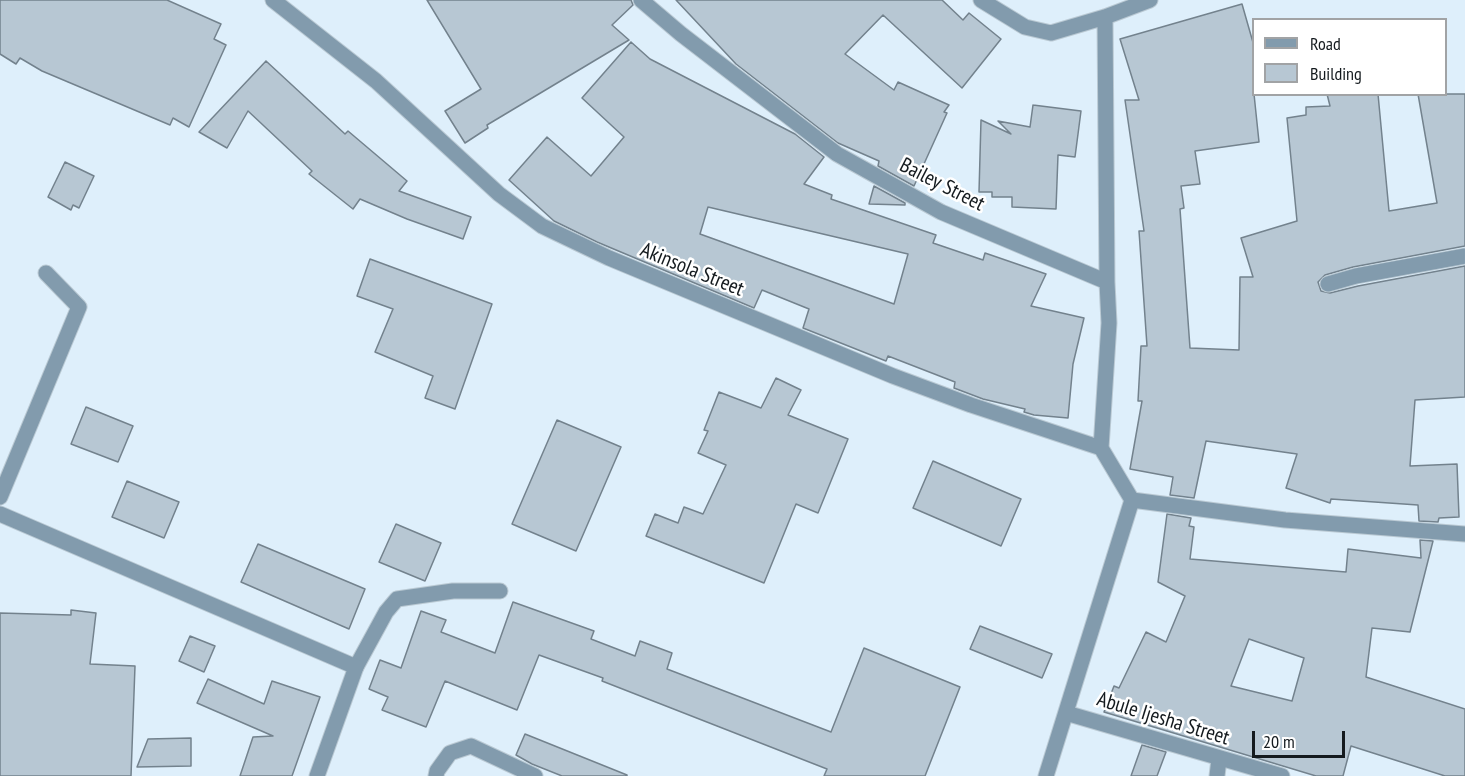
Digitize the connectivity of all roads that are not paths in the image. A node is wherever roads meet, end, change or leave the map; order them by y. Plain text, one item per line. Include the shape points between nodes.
1 (273, 0) edge
2 (641, 0) edge
3 (981, 0) edge
4 (1150, 0) edge
5 (1105, 17) junction
6 (1465, 256) edge
7 (46, 273) dead end
8 (1107, 282) junction
9 (1328, 284) dead end
10 (1101, 448) junction
11 (0, 497) edge
12 (1132, 500) junction
13 (0, 514) edge
14 (1465, 534) edge
15 (500, 591) dead end
16 (356, 667) junction
17 (1066, 712) junction
18 (1219, 759) junction
19 (317, 776) edge
20 (436, 776) edge
21 (535, 776) edge
22 (1046, 776) edge
23 (1217, 776) edge
24 (1282, 776) edge

1 - 10 street, Akinsola Street via 376,81 499,194 542,226 609,258 893,376
2 - 8 street, Bailey Street via 837,154 941,212
3 - 5 street via 1025,27 1051,33
4 - 5 street
5 - 8 street
6 - 9 street
7 - 11 street via 78,307
8 - 10 street via 1109,323
10 - 12 street
12 - 14 street via 1286,520
12 - 17 street
13 - 16 street
15 - 16 street via 453,591 397,599
16 - 19 street
17 - 18 street, Abule Ijesha Street
17 - 22 street
18 - 23 street
18 - 24 street, Abule Ijesha Street
20 - 21 street via 450,753 471,746

